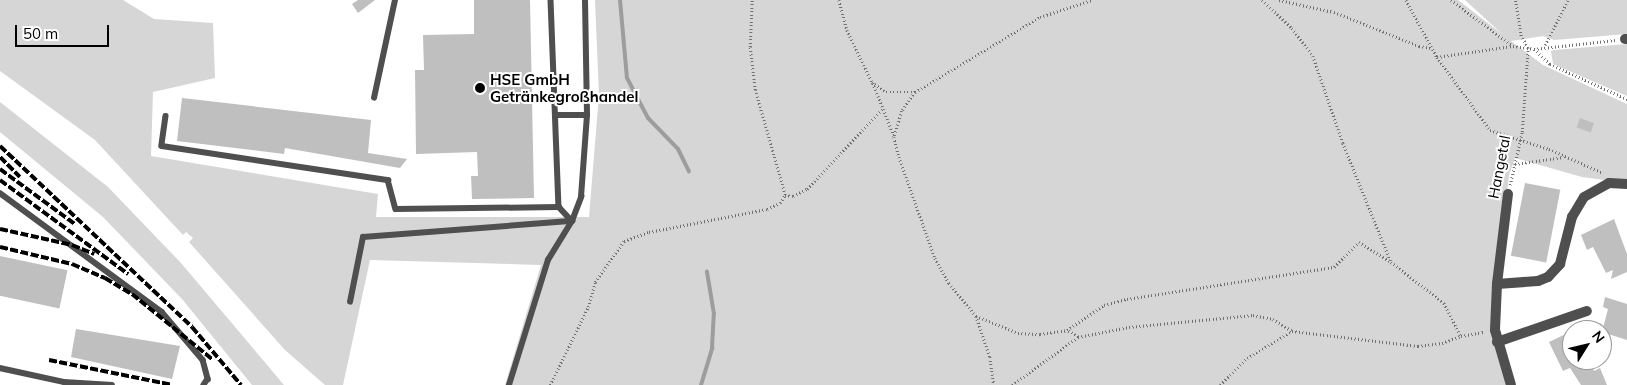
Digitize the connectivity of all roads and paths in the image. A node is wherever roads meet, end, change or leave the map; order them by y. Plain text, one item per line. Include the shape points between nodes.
1 (395, 0) edge
2 (551, 0) edge
3 (585, 0) edge
4 (752, 0) edge
5 (839, 0) edge
6 (1092, 0) edge
7 (1262, 0) edge
8 (1279, 0) edge
9 (1406, 0) edge
10 (1451, 0) edge
11 (1515, 0) edge
12 (1568, 0) edge
13 (1626, 39) edge
14 (1545, 45) junction
15 (1513, 46) junction
16 (1432, 48) junction
17 (1528, 48) junction
18 (1534, 49) junction
19 (1437, 56) junction
20 (872, 82) junction
21 (915, 92) junction
22 (374, 98) dead end
23 (1627, 99) edge
24 (883, 108) junction
25 (557, 115) junction
26 (587, 115) junction
27 (166, 116) dead end
28 (894, 137) junction
29 (1565, 157) junction
30 (1515, 164) junction
31 (1624, 183) edge
32 (0, 193) edge
33 (1508, 194) joint
34 (785, 195) junction
35 (559, 207) junction
36 (572, 221) junction
37 (1390, 262) junction
38 (1496, 284) junction
39 (350, 302) dead end
40 (1586, 311) dead end
41 (976, 316) junction
42 (1066, 330) junction
43 (1496, 330) junction
44 (1292, 331) junction
45 (1461, 336) junction
46 (1078, 337) junction
47 (1497, 342) junction
48 (0, 368) edge
49 (112, 385) edge
50 (204, 385) edge
51 (509, 385) edge
52 (550, 385) edge
53 (994, 385) edge
54 (1012, 385) edge
55 (1220, 385) edge
56 (1511, 385) edge

1 - 22 lane
2 - 25 lane
3 - 26 lane
4 - 34 path via 750,47 755,90
5 - 20 path via 846,30
6 - 21 path via 1040,17
7 - 37 path via 1292,28 1313,56 1355,177
8 - 16 path via 1334,12 1423,48
9 - 16 path
10 - 15 path
11 - 17 path, Hangetal via 1521,36
12 - 14 path
13 - 14 path
14 - 18 path
15 - 17 path
15 - 19 path
16 - 19 path
17 - 18 path
17 - 30 path, Hangetal via 1522,132
18 - 23 path via 1550,64
19 - 29 path via 1484,124 1502,135
20 - 21 path via 886,92
20 - 24 path
21 - 28 path via 902,112
24 - 28 path
24 - 34 path via 807,189 793,196
25 - 26 lane
25 - 35 lane
26 - 36 lane via 581,197
27 - 35 lane via 162,146 388,180 396,209
28 - 41 path via 914,204 935,258 948,283
29 - 30 path
29 - 31 path
30 - 33 path, Hangetal
31 - 38 street via 1595,189 1578,206 1563,257 1548,277 1538,281
32 - 50 lane via 162,312 203,360 208,379
33 - 38 street, Hangetal
34 - 52 path via 780,203 768,209 649,232 624,241 595,282 588,307
35 - 36 lane
36 - 39 lane via 363,237
36 - 51 lane via 548,260
37 - 42 path via 1359,242 1334,267 1127,299 1104,305
37 - 45 path via 1444,303
38 - 43 street, Hangetal
40 - 47 street
41 - 42 path via 1018,333
41 - 53 path via 990,357
42 - 46 path
43 - 45 path
43 - 47 street, Hangetal
44 - 45 path via 1418,346 1442,343
44 - 46 path via 1264,316 1236,315 1129,327
44 - 55 path via 1247,358
46 - 54 path
47 - 56 street, Hangetal
48 - 49 lane via 64,382

